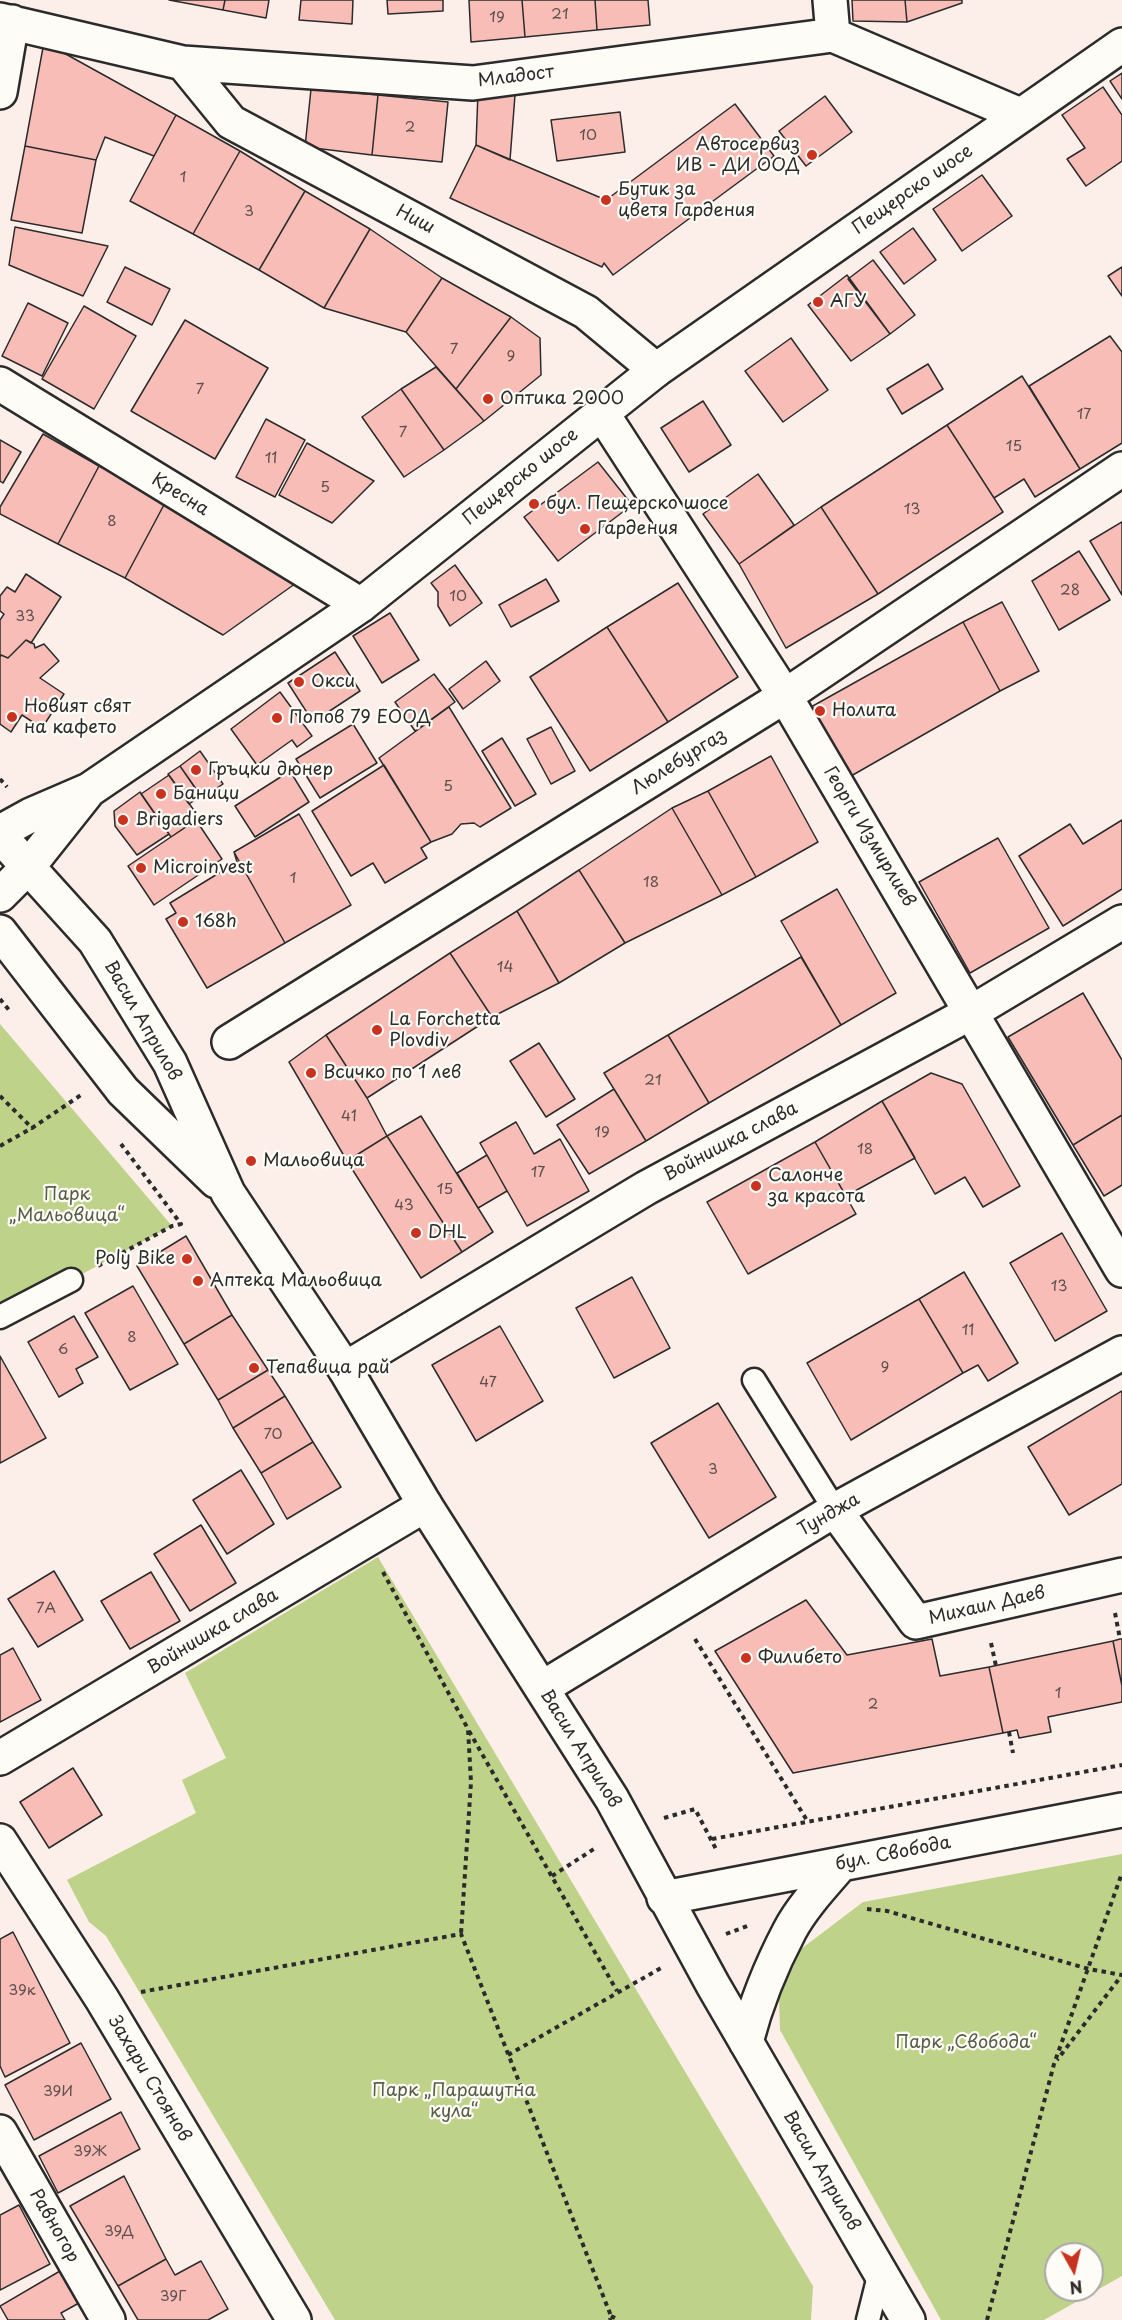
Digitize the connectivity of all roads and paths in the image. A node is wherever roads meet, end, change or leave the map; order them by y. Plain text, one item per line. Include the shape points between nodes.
1 (830, 0) edge
2 (6, 21) edge
3 (833, 35) junction
4 (1122, 45) edge
5 (183, 63) junction
6 (0, 92) edge
7 (1020, 115) junction
8 (656, 370) junction
9 (0, 384) edge
10 (602, 413) junction
11 (1122, 469) edge
12 (361, 605) junction
13 (785, 696) junction
14 (89, 790) junction
15 (0, 834) edge
16 (28, 867) junction
17 (0, 895) edge
18 (1122, 922) edge
19 (0, 932) edge
20 (972, 1012) junction
21 (229, 1042) dead end
22 (83, 1094) dead end
23 (0, 1096) edge
24 (32, 1128) junction
25 (118, 1140) dead end
26 (0, 1146) edge
27 (228, 1193) junction
28 (1122, 1270) edge
29 (71, 1280) joint
30 (0, 1317) edge
31 (1122, 1353) edge
32 (345, 1369) junction
33 (754, 1380) dead end
34 (425, 1505) junction
35 (835, 1510) junction
36 (366, 1542) junction
37 (1122, 1575) edge
38 (676, 1607) junction
39 (542, 1688) junction
40 (468, 1729) junction
41 (1009, 1732) dead end
42 (1013, 1753) dead end
43 (0, 1758) edge
44 (1122, 1766) edge
45 (695, 1809) dead end
46 (1122, 1810) edge
47 (808, 1822) junction
48 (0, 1841) edge
49 (841, 1864) junction
50 (1122, 1873) edge
51 (664, 1898) junction
52 (867, 1909) dead end
53 (753, 1924) dead end
54 (461, 1934) junction
55 (723, 1935) dead end
56 (1089, 1969) junction
57 (102, 1999) junction
58 (746, 2042) junction
59 (508, 2055) junction
60 (1054, 2064) junction
61 (0, 2132) edge
62 (880, 2272) junction
63 (610, 2318) edge
64 (108, 2320) edge
65 (294, 2320) edge
66 (619, 2320) edge
67 (868, 2320) edge
68 (908, 2320) edge
69 (987, 2320) edge

1 - 3 street
2 - 5 street, Младост
2 - 6 street
3 - 5 street, Младост via 473,83
3 - 7 street
4 - 7 street, Пещерско шосе
5 - 8 street, Ниш via 231,122 586,312
7 - 8 street, Пещерско шосе
8 - 10 street, Пещерско шосе
9 - 12 street, Кресна
10 - 12 street, Пещерско шосе
10 - 13 street, Георги Измирлиев
11 - 13 street, Люлебургаз
12 - 14 street, Пещерско шосе
13 - 20 street, Георги Измирлиев
13 - 21 street, Люлебургаз
14 - 15 street, Пещерско шосе via 31,815
14 - 16 street
15 - 16 street, Васил Априлов
16 - 17 street
16 - 27 street, Васил Априлов via 95,941 170,1063
18 - 20 street, Войнишка слава
19 - 27 street, Васил Априлов via 123,1091
20 - 28 street, Георги Измирлиев
20 - 32 street, Войнишка слава via 646,1188
22 - 24 path
23 - 24 path
24 - 26 path
25 - 29 path via 181,1224
27 - 32 street, Васил Априлов
29 - 30 lane
31 - 35 street, Тунджа
32 - 34 street, Васил Априлов
33 - 35 lane
34 - 36 street, Войнишка слава
34 - 39 street, Васил Априлов
35 - 37 street, Михаил Даев via 916,1622
35 - 38 street, Тунджа
36 - 40 path
36 - 43 street, Войнишка слава
38 - 39 street, Тунджа
38 - 47 path
39 - 51 street, Васил Априлов via 612,1799
40 - 54 path via 471,1782
40 - 59 path via 617,1991
41 - 42 path
44 - 47 path
45 - 47 path via 712,1839
46 - 49 street, бул. Свобода
48 - 57 street, Захари Стоянов
49 - 51 street, бул. Свобода
49 - 58 street via 790,1930 756,2006
50 - 56 path
51 - 58 street, Васил Априлов
52 - 56 path via 887,1911
53 - 55 path
54 - 57 path
54 - 59 path
56 - 60 path
56 - 60 path via 1122,1975
57 - 65 street, Захари Стоянов
58 - 62 street, Васил Априлов
59 - 63 path
60 - 69 path
61 - 64 street, Равногор
62 - 67 lane
62 - 68 street, Васил Априлов
63 - 66 path

